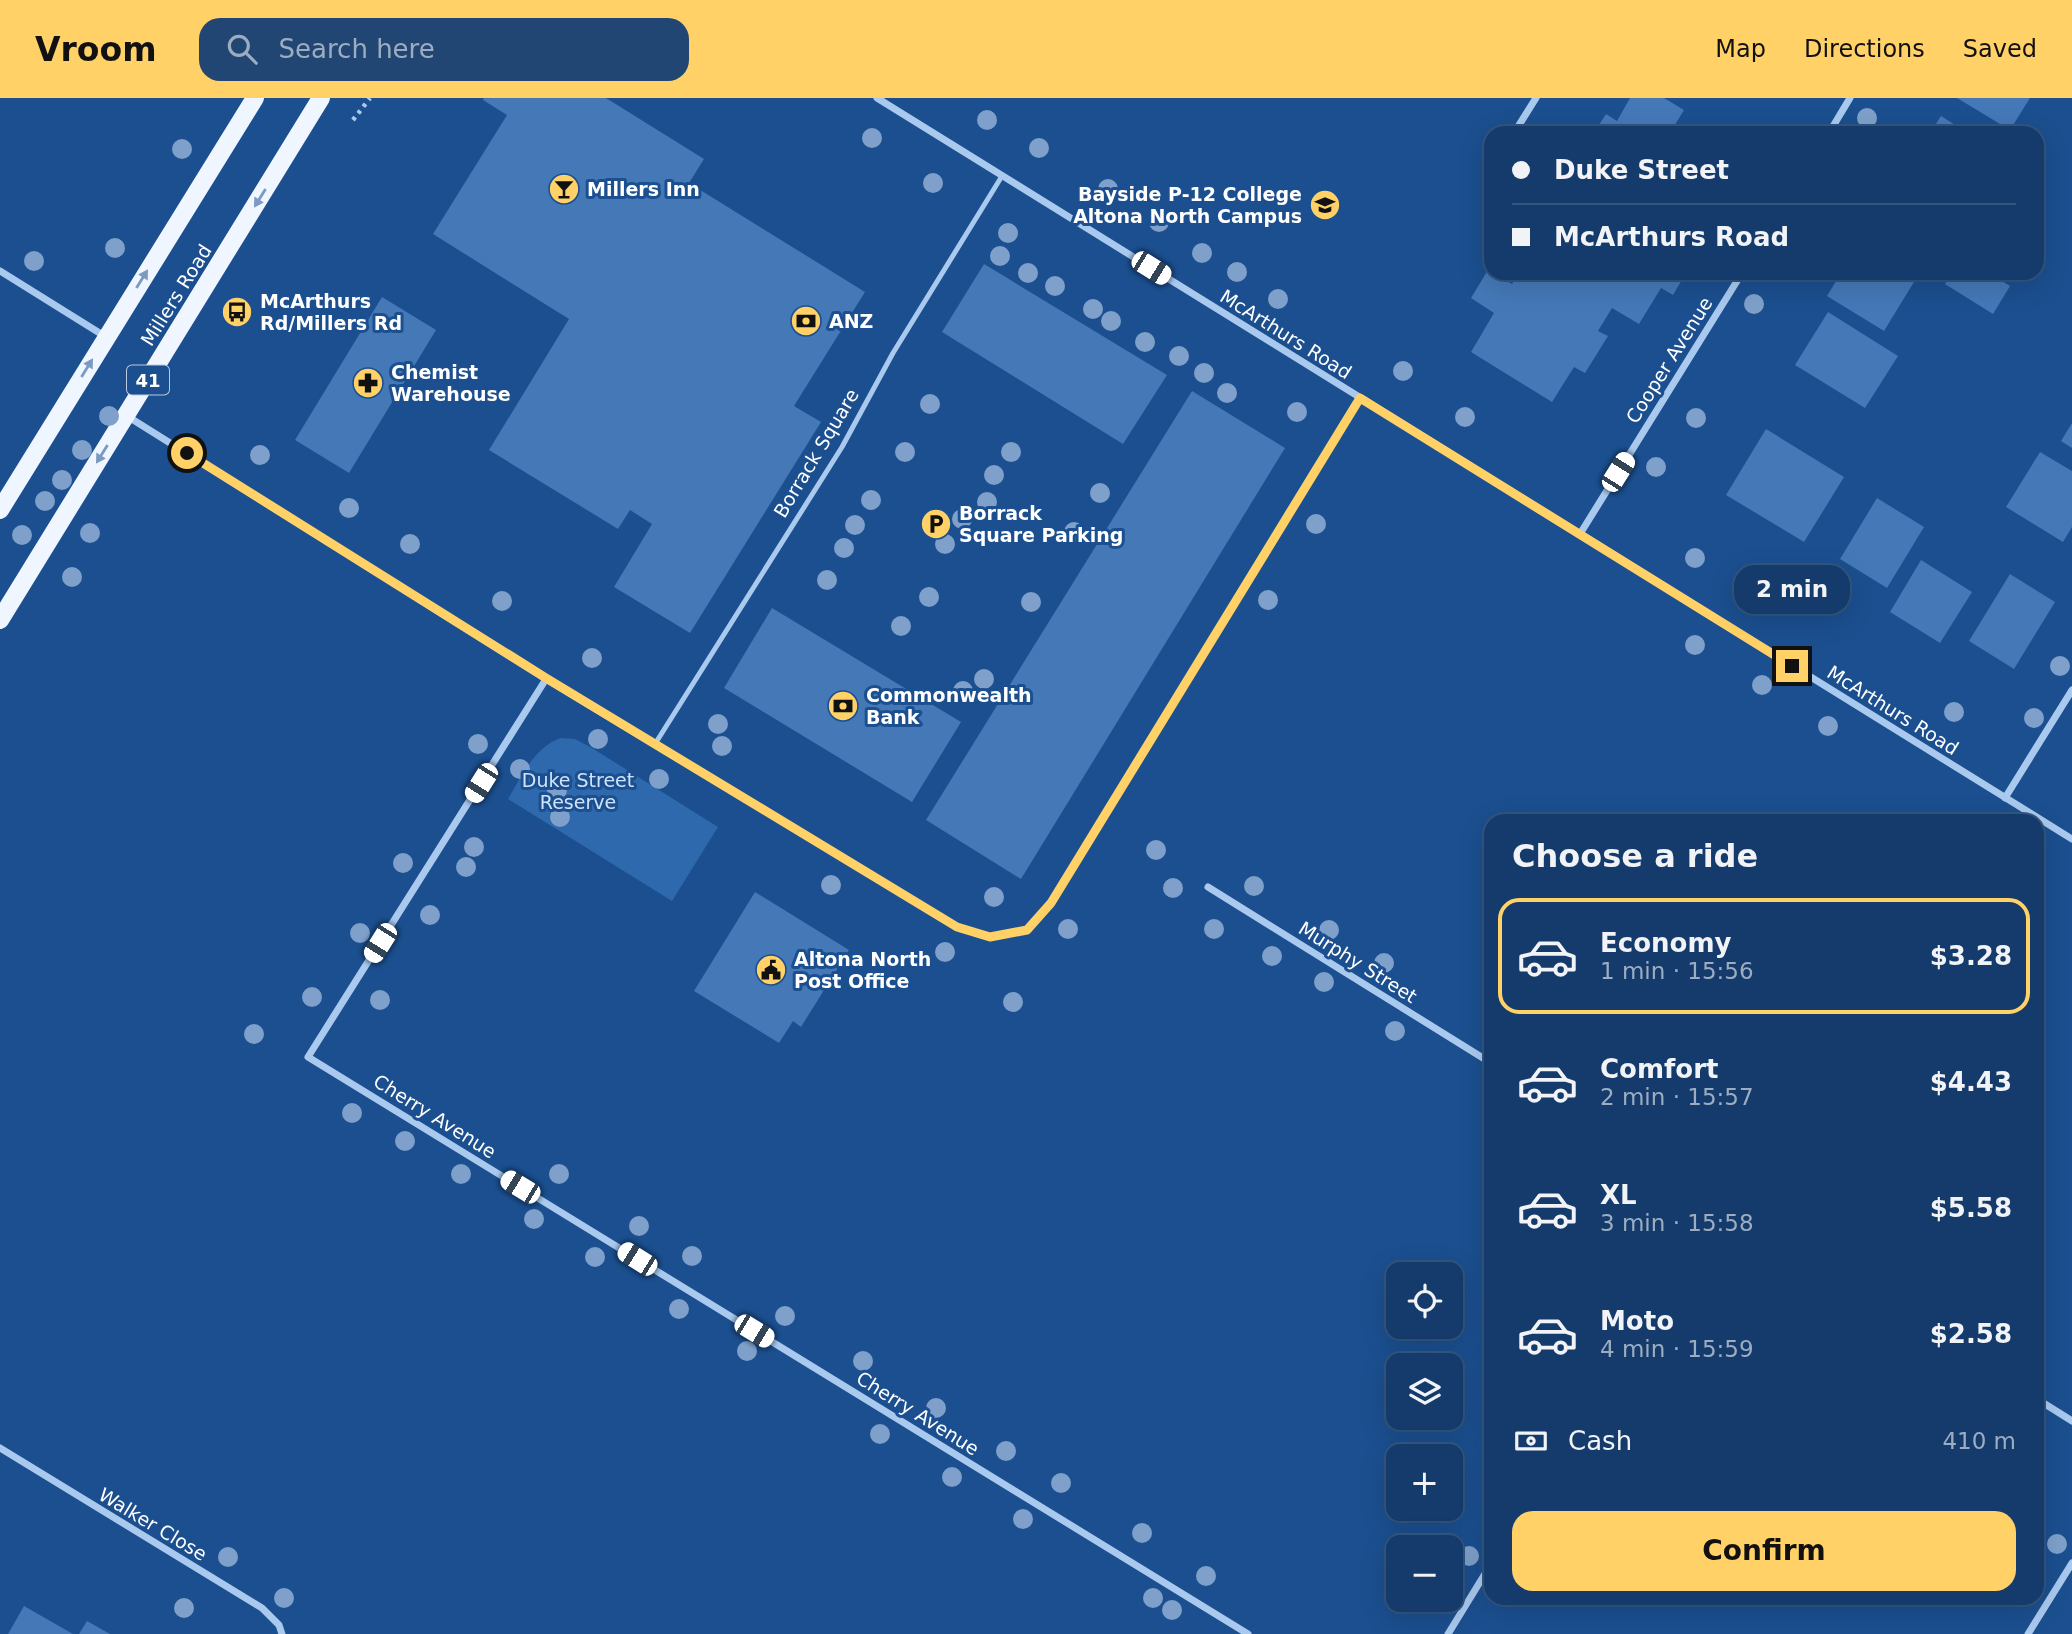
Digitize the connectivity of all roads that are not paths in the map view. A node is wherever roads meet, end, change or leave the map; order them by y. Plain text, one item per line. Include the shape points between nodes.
1 (255, 98) edge
2 (321, 98) edge
3 (877, 98) edge
4 (1536, 98) edge
5 (1850, 98) edge
6 (1518, 126) edge
7 (1833, 126) edge
8 (1002, 176) junction
9 (0, 271) edge
10 (1738, 280) edge
11 (106, 337) junction
12 (1360, 398) junction
13 (126, 415) junction
14 (0, 510) edge
15 (1580, 534) junction
16 (0, 620) edge
17 (546, 678) junction
18 (2072, 690) edge
19 (655, 744) junction
20 (2005, 798) junction
21 (2031, 814) edge
22 (2044, 822) edge
23 (2072, 839) edge
24 (1208, 887) dead end
25 (1484, 1059) edge
26 (2044, 1403) edge
27 (2072, 1421) edge
28 (0, 1448) edge
29 (2072, 1563) edge
30 (1484, 1575) edge
31 (282, 1634) edge
32 (1248, 1634) edge
33 (1448, 1634) edge
34 (2028, 1634) edge

11 -> 1 main road, Millers Road
2 -> 13 main road, Millers Road / 41
3 - 8 street, McArthurs Road
4 - 6 street
5 - 7 street
8 - 12 street, McArthurs Road
8 - 19 lane, Borrack Square via 906,330 842,447
9 - 11 street
10 - 15 street, Cooper Avenue
14 -> 11 main road, Millers Road
12 - 15 street, McArthurs Road
12 - 19 street via 1051,903 1027,930 990,937 957,927
13 -> 16 main road, Millers Road / 41
13 - 17 street
15 - 20 street, McArthurs Road
17 - 19 street
17 - 32 street, Cherry Avenue via 308,1058
18 - 20 street
20 - 21 street, McArthurs Road
22 - 23 street, McArthurs Road
24 - 25 street, Murphy Street
26 - 27 street
28 - 31 street, Walker Close via 262,1608
29 - 34 street
30 - 33 street

